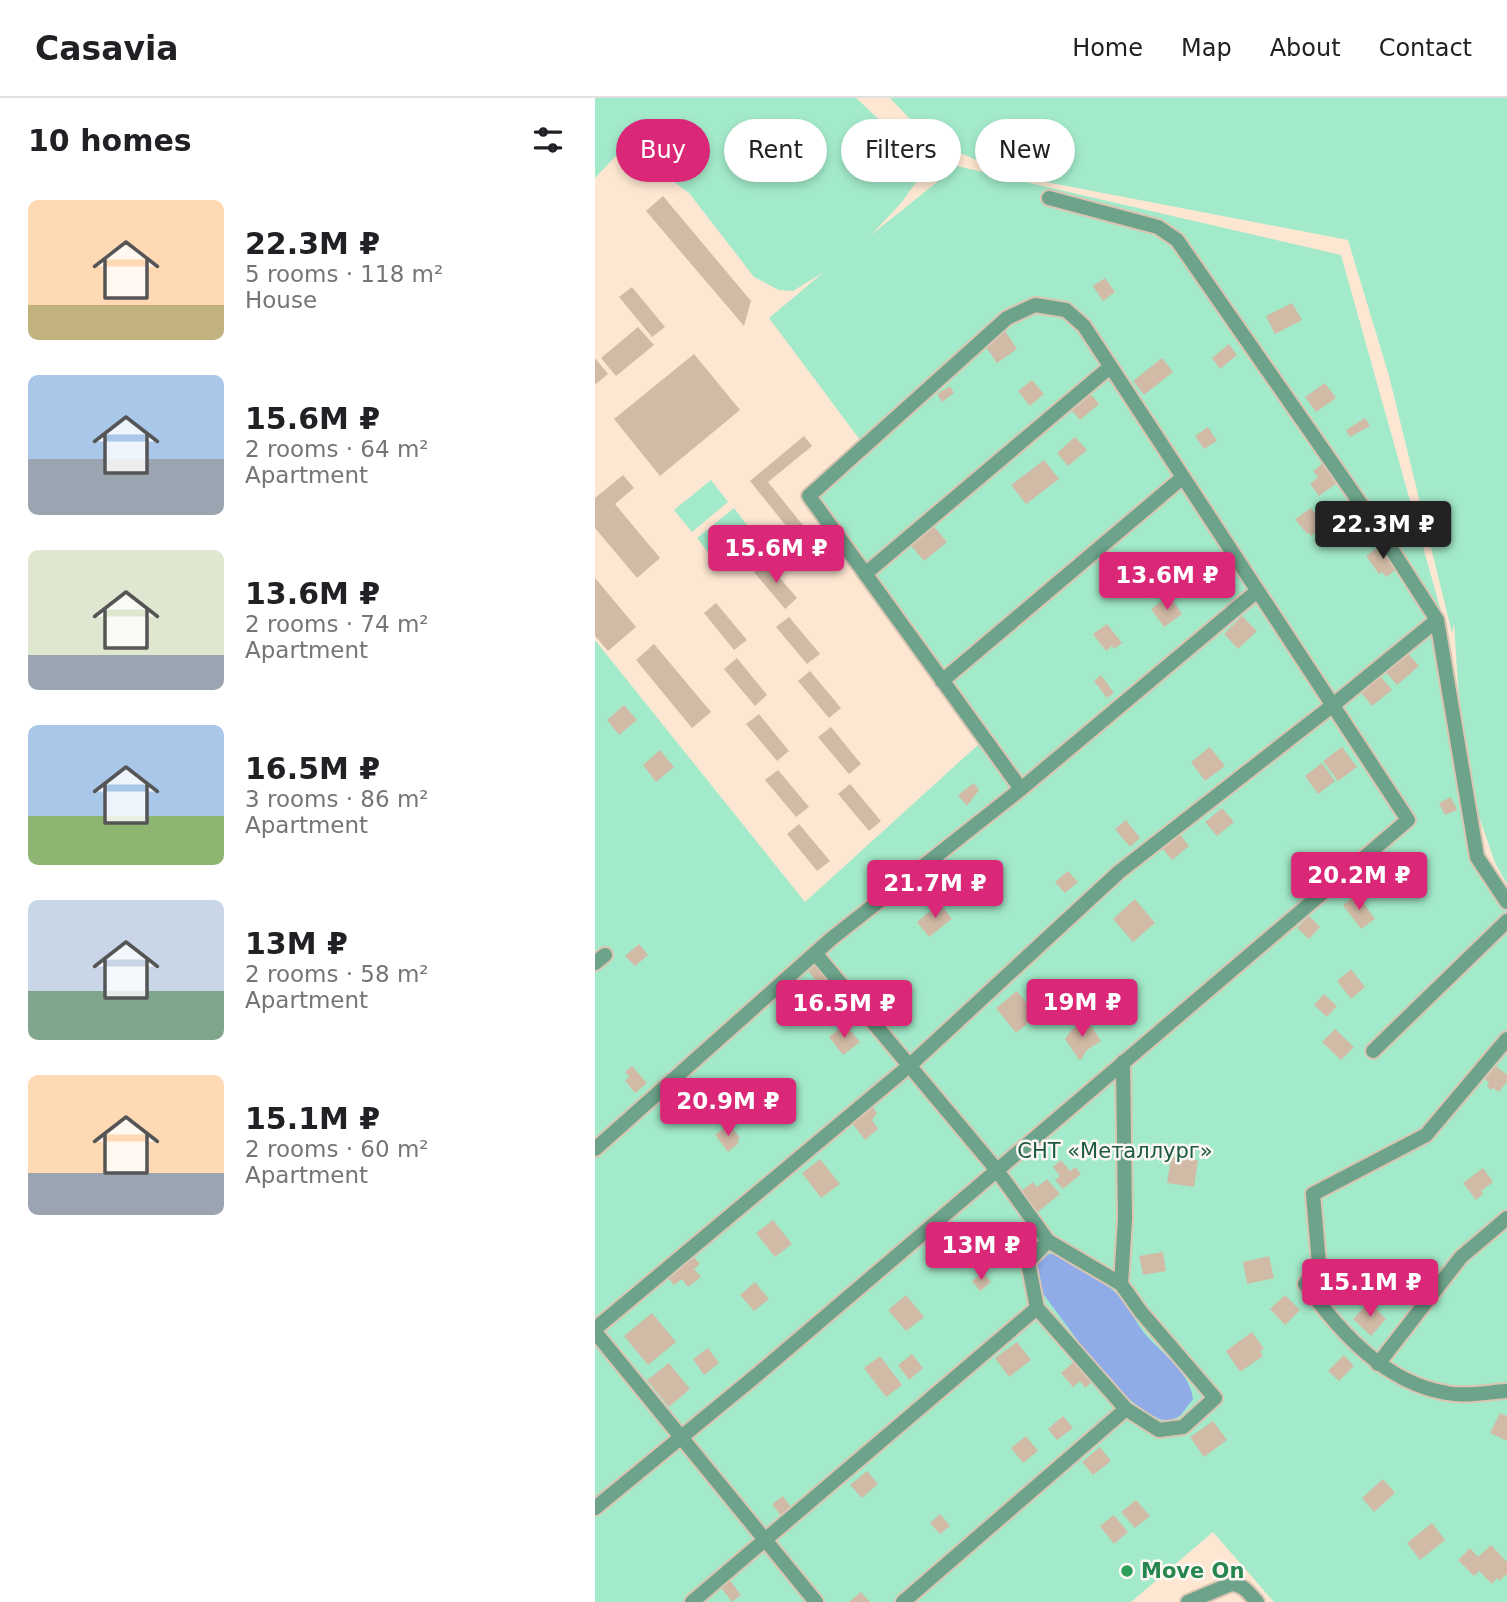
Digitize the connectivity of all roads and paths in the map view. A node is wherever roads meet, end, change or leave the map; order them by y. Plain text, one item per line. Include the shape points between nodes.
1 (1049, 198) dead end
2 (1110, 368) junction
3 (1182, 478) junction
4 (865, 574) junction
5 (1256, 592) junction
6 (1437, 620) junction
7 (943, 681) junction
8 (1333, 705) junction
9 (1021, 789) junction
10 (1507, 902) edge
11 (1507, 921) edge
12 (815, 953) junction
13 (1507, 1040) edge
14 (1373, 1051) dead end
15 (1123, 1062) junction
16 (909, 1066) junction
17 (595, 1149) edge
18 (996, 1169) junction
19 (1507, 1217) edge
20 (1048, 1241) junction
21 (1121, 1284) junction
22 (1037, 1308) junction
23 (595, 1331) edge
24 (1378, 1364) junction
25 (1507, 1391) edge
26 (1126, 1409) junction
27 (681, 1437) junction
28 (595, 1508) edge
29 (765, 1540) junction
30 (692, 1602) edge
31 (816, 1602) edge
32 (903, 1602) edge
33 (1188, 1602) edge
34 (1257, 1602) edge

1 - 6 street via 1159,227 1177,240
2 - 3 street
2 - 4 street
2 - 4 street via 1084,326 1066,310 1035,305 1007,318 809,496
3 - 5 street
3 - 7 street
4 - 7 street
5 - 8 street
5 - 9 street
6 - 8 street
6 - 10 street via 1476,857
7 - 9 street
8 - 15 street via 1408,820
8 - 16 street via 1119,872
9 - 12 street
11 - 14 street
12 - 16 street
12 - 17 street
13 - 24 street via 1426,1135 1313,1194 1319,1264 1305,1284
15 - 18 street
15 - 21 street
16 - 18 street
16 - 23 street
18 - 20 street
18 - 27 street
19 - 24 street via 1461,1257
20 - 21 street
20 - 22 street via 1028,1262
21 - 26 street via 1215,1398 1184,1427 1159,1430
22 - 26 street
22 - 29 street
23 - 27 street
24 - 25 street via 1406,1380 1449,1394
26 - 32 street
27 - 28 street
27 - 29 street
29 - 30 street
29 - 31 street
33 - 34 street via 1237,1584

